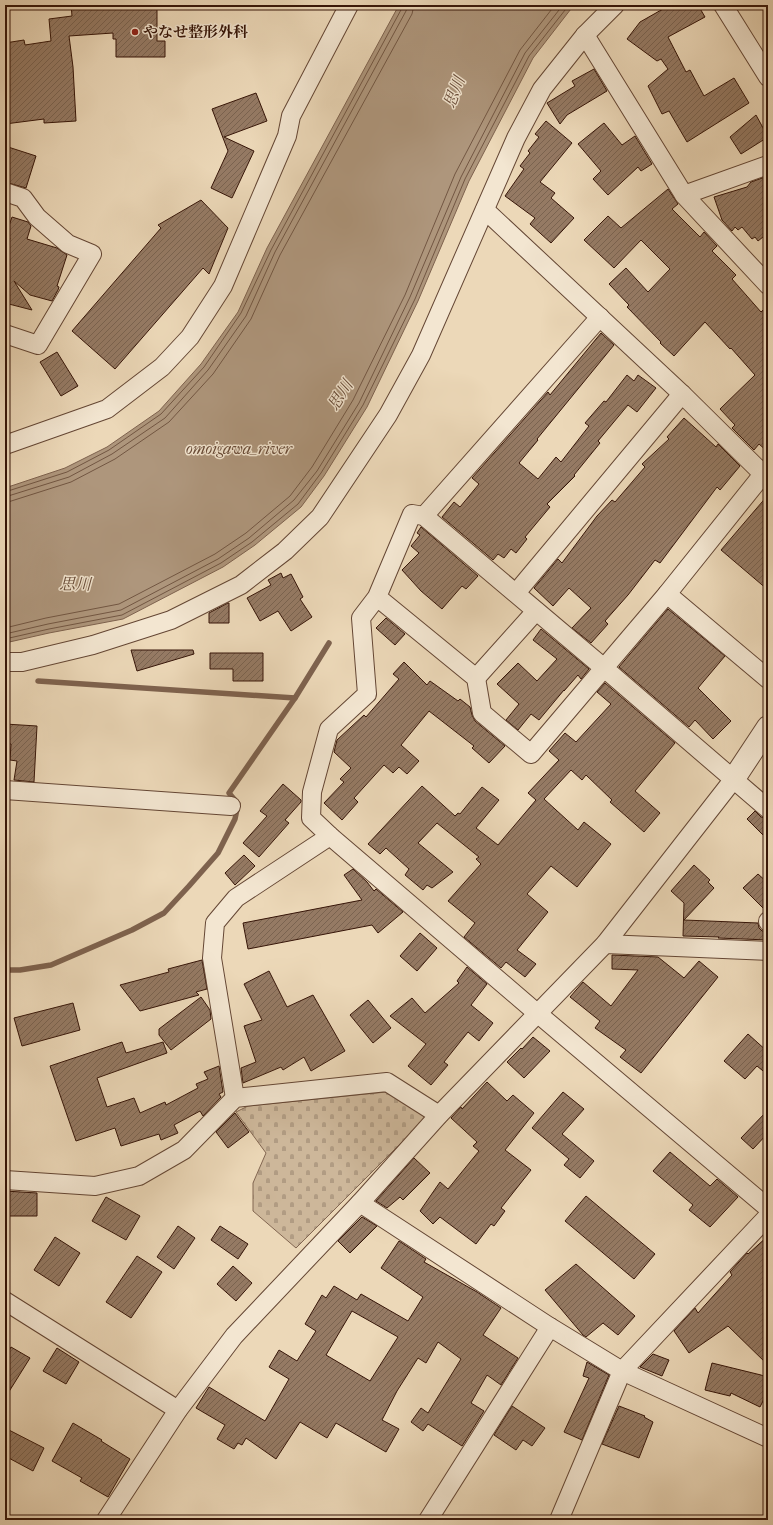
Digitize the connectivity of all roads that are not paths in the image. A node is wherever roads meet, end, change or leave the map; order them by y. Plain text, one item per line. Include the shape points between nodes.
1 (349, 5) edge
2 (615, 5) edge
3 (723, 5) edge
4 (585, 35) junction
5 (768, 78) edge
6 (768, 166) edge
7 (5, 192) edge
8 (684, 195) junction
9 (485, 210) junction
10 (768, 285) edge
11 (600, 317) junction
12 (5, 334) edge
13 (682, 394) junction
14 (5, 445) edge
15 (766, 471) edge
16 (424, 516) junction
17 (516, 593) junction
18 (667, 594) junction
19 (377, 597) junction
20 (536, 611) junction
21 (5, 662) edge
22 (604, 668) junction
23 (476, 678) junction
24 (768, 679) edge
25 (768, 727) edge
26 (733, 780) junction
27 (5, 790) edge
28 (230, 806) dead end
29 (768, 809) edge
30 (330, 836) junction
31 (605, 944) junction
32 (768, 951) edge
33 (537, 1013) junction
34 (235, 1098) junction
35 (439, 1115) junction
36 (5, 1180) edge
37 (360, 1203) junction
38 (768, 1208) edge
39 (768, 1216) edge
40 (5, 1301) edge
41 (550, 1327) junction
42 (622, 1370) junction
43 (178, 1410) junction
44 (768, 1438) edge
45 (106, 1520) edge
46 (428, 1520) edge
47 (559, 1520) edge

1 - 14 street via 291,116 287,136 222,286 190,337 162,367 107,409
2 - 4 street
3 - 5 street
4 - 8 street
4 - 9 street via 542,89 516,138
6 - 8 street
7 - 12 street via 23,198 37,217 68,244 92,254 38,345
8 - 10 street
9 - 11 street
9 - 21 street via 421,355 388,415 320,517 285,551 241,585 171,620 93,645 22,662
11 - 13 street
11 - 16 street
13 - 15 street
13 - 17 street
15 - 18 street
16 - 17 street
16 - 19 street via 412,514
17 - 20 street
18 - 22 street
18 - 24 street
19 - 23 street
19 - 30 street via 361,618 367,694 329,729 312,792 312,818
20 - 22 street
20 - 23 street
22 - 23 street via 531,754 482,713
22 - 26 street
25 - 26 street
26 - 29 street
26 - 31 street
27 - 28 street
30 - 33 street
30 - 34 street via 236,898 215,923 212,958
31 - 32 street
31 - 33 street
33 - 35 street
33 - 38 street
34 - 35 street via 387,1082
34 - 36 street via 184,1150 139,1176 95,1186
35 - 37 street
37 - 41 street
37 - 43 street via 234,1336
39 - 42 street
40 - 43 street
41 - 42 street
41 - 46 street
42 - 44 street
42 - 47 street
43 - 45 street

